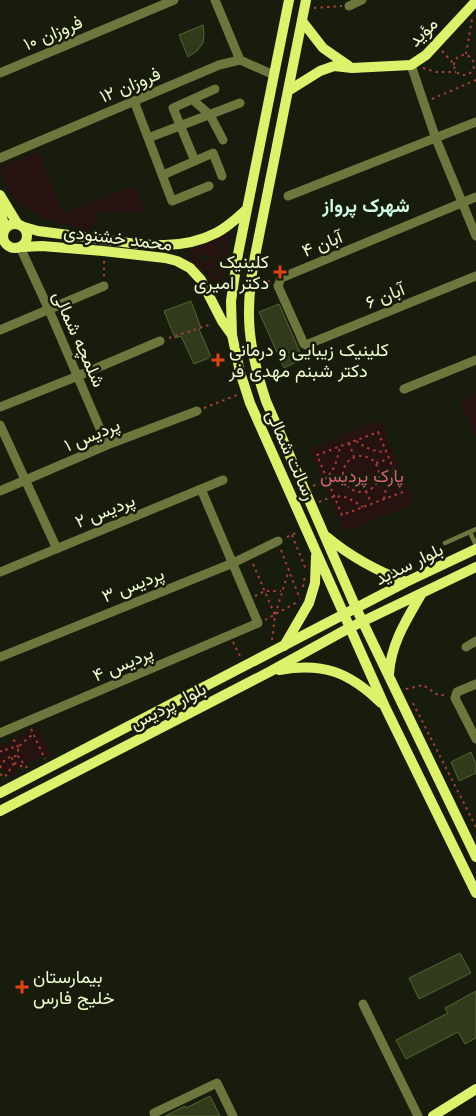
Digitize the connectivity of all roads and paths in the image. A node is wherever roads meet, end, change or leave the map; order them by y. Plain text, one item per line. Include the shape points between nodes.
1 (174, 0) edge
2 (215, 0) edge
3 (289, 0) edge
4 (362, 0) edge
5 (476, 2) edge
6 (310, 4) edge
7 (349, 6) joint
8 (302, 22) junction
9 (436, 44) junction
10 (466, 55) junction
11 (476, 56) edge
12 (473, 59) junction
13 (240, 60) junction
14 (454, 64) junction
15 (411, 65) junction
16 (352, 68) junction
17 (456, 72) junction
18 (0, 73) edge
19 (274, 75) junction
20 (467, 76) junction
21 (476, 80) edge
22 (469, 84) junction
23 (215, 89) dead end
24 (288, 91) junction
25 (192, 100) junction
26 (134, 101) junction
27 (240, 103) dead end
28 (424, 103) junction
29 (210, 114) junction
30 (476, 122) edge
31 (180, 126) junction
32 (148, 138) junction
33 (436, 138) junction
34 (222, 140) dead end
35 (0, 158) edge
36 (195, 161) junction
37 (163, 175) junction
38 (222, 176) dead end
39 (209, 186) dead end
40 (0, 195) edge
41 (288, 196) dead end
42 (476, 198) edge
43 (462, 203) junction
44 (247, 209) junction
45 (0, 210) edge
46 (21, 225) junction
47 (3, 232) edge
48 (476, 236) edge
49 (178, 245) junction
50 (21, 247) junction
51 (4, 248) edge
52 (104, 251) junction
53 (177, 261) junction
54 (476, 276) edge
55 (251, 280) junction
56 (279, 282) junction
57 (104, 286) joint
58 (50, 310) junction
59 (222, 322) junction
60 (0, 330) edge
61 (232, 335) junction
62 (160, 341) joint
63 (476, 360) edge
64 (78, 376) junction
65 (404, 389) dead end
66 (246, 392) junction
67 (0, 407) edge
68 (197, 411) joint
69 (0, 425) edge
70 (356, 441) junction
71 (349, 444) junction
72 (107, 445) junction
73 (340, 447) junction
74 (386, 452) junction
75 (354, 457) junction
76 (389, 458) junction
77 (376, 463) junction
78 (394, 472) junction
79 (327, 479) junction
80 (223, 480) dead end
81 (344, 480) junction
82 (26, 481) junction
83 (330, 486) junction
84 (201, 489) junction
85 (305, 490) junction
86 (0, 491) edge
87 (366, 492) junction
88 (334, 495) junction
89 (384, 500) junction
90 (371, 504) junction
91 (311, 505) junction
92 (363, 507) junction
93 (306, 529) junction
94 (476, 529) edge
95 (470, 532) junction
96 (292, 535) junction
97 (324, 535) junction
98 (278, 541) junction
99 (445, 543) dead end
100 (476, 545) edge
101 (56, 549) junction
102 (476, 549) edge
103 (316, 552) junction
104 (250, 555) junction
105 (233, 563) junction
106 (476, 567) edge
107 (289, 570) junction
108 (340, 571) junction
109 (0, 572) edge
110 (327, 576) junction
111 (406, 582) junction
112 (282, 590) junction
113 (265, 591) junction
114 (389, 591) junction
115 (422, 593) junction
116 (248, 599) junction
117 (301, 600) junction
118 (396, 606) junction
119 (356, 608) junction
120 (305, 611) junction
121 (275, 615) junction
122 (344, 615) junction
123 (363, 621) junction
124 (258, 623) junction
125 (349, 628) junction
126 (230, 636) junction
127 (476, 641) edge
128 (272, 642) dead end
129 (284, 646) junction
130 (466, 646) dead end
131 (378, 651) junction
132 (0, 658) edge
133 (363, 658) junction
134 (245, 666) junction
135 (271, 671) junction
136 (389, 675) junction
137 (251, 681) junction
138 (476, 684) edge
139 (397, 692) junction
140 (456, 695) junction
141 (411, 698) dead end
142 (386, 709) junction
143 (27, 722) junction
144 (4, 732) edge
145 (33, 734) junction
146 (476, 739) edge
147 (18, 747) junction
148 (0, 751) edge
149 (11, 756) junction
150 (18, 756) junction
151 (14, 763) junction
152 (0, 768) edge
153 (49, 768) junction
154 (0, 774) edge
155 (0, 793) edge
156 (0, 811) edge
157 (476, 827) edge
158 (476, 857) edge
159 (476, 893) edge
160 (363, 1004) dead end
161 (476, 1089) edge
162 (155, 1116) edge
163 (233, 1116) edge
164 (418, 1116) edge
165 (433, 1116) edge

1 - 18 street, فروزان ۱۰
2 - 13 street
3 - 19 main road, رسالت شمالی
4 - 7 street
5 - 9 main road, مؤید
5 - 10 path
6 - 7 path
6 - 8 main road, رسالت شمالی
8 - 16 main road via 323,48
8 - 24 main road, رسالت شمالی
9 - 14 path
9 - 15 main road, مؤید
10 - 12 path
10 - 14 path via 458,57
11 - 12 path
12 - 20 path via 475,66
13 - 19 street
13 - 26 street, فروزان ۱۲ via 219,65
14 - 17 path
15 - 16 main road, مؤید
15 - 17 path via 436,72
15 - 28 street
16 - 24 main road, مؤید via 334,66 320,70
17 - 20 path
19 - 44 main road, رسالت شمالی
20 - 22 path
21 - 22 path
22 - 28 path
23 - 25 street
24 - 55 main road, رسالت شمالی
25 - 29 street
25 - 31 street via 173,108
26 - 32 street
26 - 35 street, فروزان ۱۲
27 - 29 street
28 - 33 street
29 - 31 street
29 - 34 street
30 - 33 street
31 - 32 street
31 - 36 street
32 - 37 street
33 - 41 street
33 - 43 street
36 - 37 street
36 - 38 street via 213,153
37 - 39 street via 172,201
40 - 46 main road
42 - 43 street, آبان ۴
43 - 48 street
43 - 56 street, آبان ۴ via 281,278
44 - 49 main road, محمد خشنودی via 215,234
44 - 61 main road, رسالت شمالی via 231,301
45 - 47 main road
46 - 47 main road via 13,223
46 - 49 main road, محمد خشنودی via 133,243
46 - 50 main road via 28,236
47 - 51 main road
49 - 53 main road via 184,250
50 - 51 main road
50 - 52 main road, محمد خشنودی
50 - 58 street, شلمچه شمالی
52 - 53 main road, محمد خشنودی
52 - 57 path
53 - 59 main road, محمد خشنودی via 190,268 201,280
54 - 56 street, آبان ۶ via 306,345
55 - 56 path
55 - 85 main road, رسالت شمالی via 248,325 256,371
57 - 58 street
58 - 60 street
58 - 64 street, شلمچه شمالی
59 - 61 main road, محمد خشنودی
59 - 62 path
61 - 66 main road, رسالت شمالی
62 - 64 street
63 - 65 street
64 - 67 street
64 - 72 street, شلمچه شمالی
66 - 68 path
66 - 93 main road, رسالت شمالی
68 - 72 street, پردیس ۱
69 - 82 street
70 - 71 path
70 - 74 path via 371,450
70 - 74 path via 378,432
71 - 73 path
71 - 75 path
72 - 82 street, پردیس ۱
73 - 79 path
73 - 79 path via 318,456
74 - 76 path
75 - 77 path via 367,456
75 - 81 path via 346,462 342,473
76 - 77 path
76 - 78 path
77 - 87 path via 379,474 376,485
78 - 89 path
78 - 89 path via 403,492
79 - 83 path
79 - 85 path
80 - 84 street, پردیس ۲
81 - 83 path
81 - 87 path via 354,491
82 - 86 street, پردیس ۱
82 - 101 street
83 - 88 path
84 - 101 street, پردیس ۲
84 - 105 street
85 - 91 main road, رسالت شمالی
87 - 90 path
88 - 91 path
88 - 92 path
88 - 92 path via 342,515
89 - 90 path
90 - 92 path
91 - 97 main road, رسالت شمالی
93 - 96 path
93 - 103 main road, رسالت شمالی
94 - 95 lane
95 - 99 lane
95 - 100 lane
96 - 98 path
96 - 117 path via 306,570
97 - 108 main road, رسالت شمالی
97 - 111 main road via 374,569
98 - 104 street, پردیس ۳
98 - 107 path
101 - 109 street, پردیس ۲
102 - 111 main road, بلوار سدید
103 - 110 main road, رسالت شمالی
103 - 120 main road via 315,583
104 - 105 street, پردیس ۳
104 - 113 path
105 - 116 street
105 - 132 street, پردیس ۳
106 - 115 main road, بلوار سدید
107 - 112 path
107 - 117 path
108 - 110 main road
108 - 119 main road, رسالت شمالی
110 - 122 main road, رسالت شمالی
111 - 114 main road, بلوار سدید
112 - 113 path
112 - 121 path
113 - 116 path
113 - 121 path
114 - 118 main road
114 - 119 main road, بلوار سدید
115 - 118 main road, بلوار سدید
115 - 136 main road via 393,648
116 - 124 street
117 - 120 path
117 - 121 path
118 - 123 main road, بلوار سدید
119 - 122 main road, بلوار سدید
119 - 123 main road, رسالت شمالی
120 - 129 main road
121 - 124 path
121 - 128 path
122 - 125 main road, رسالت شمالی
122 - 129 main road, بلوار پردیس
123 - 125 main road, بلوار سدید
123 - 131 main road, رسالت شمالی
124 - 126 street, پردیس ۴
125 - 133 main road, رسالت شمالی
125 - 135 main road, بلوار پردیس
126 - 134 path
126 - 143 street, پردیس ۴
127 - 130 street
129 - 134 main road, بلوار پردیس
131 - 133 main road
131 - 136 main road, رسالت شمالی
133 - 142 main road, رسالت شمالی
134 - 137 main road
134 - 153 main road, بلوار پردیس
135 - 137 main road, بلوار پردیس
135 - 142 main road via 296,667 325,668 366,688
136 - 139 main road, رسالت شمالی
137 - 156 main road, بلوار پردیس
138 - 140 street
139 - 140 path via 423,685 438,695
139 - 158 main road, رسالت شمالی
140 - 146 street
141 - 157 path
142 - 159 main road, رسالت شمالی
143 - 144 street, پردیس ۴
143 - 145 path
144 - 147 path
145 - 147 path
145 - 153 path
147 - 148 path
147 - 150 path
149 - 150 path
149 - 151 path
149 - 152 path
150 - 151 path via 27,769
151 - 154 path via 5,777
153 - 155 main road, بلوار پردیس
160 - 164 street
161 - 165 main road
162 - 163 street via 154,1113 217,1083

